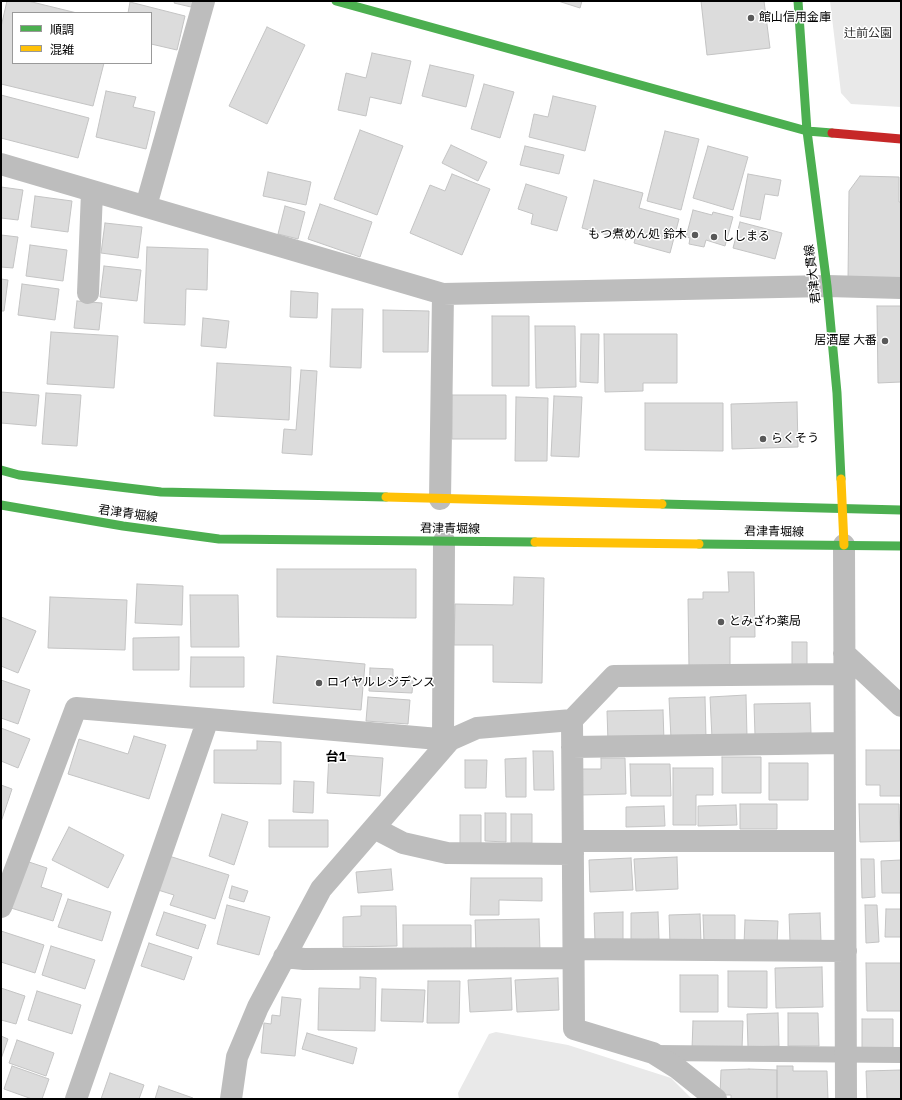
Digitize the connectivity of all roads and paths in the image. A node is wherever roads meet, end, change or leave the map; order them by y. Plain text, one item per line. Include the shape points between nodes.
1 (204, 1) edge
2 (336, 1) edge
3 (798, 1) edge
4 (807, 131) junction
5 (901, 138) edge
6 (1, 164) edge
7 (92, 192) junction
8 (146, 206) junction
9 (827, 286) junction
10 (901, 288) edge
11 (88, 293) dead end
12 (443, 294) junction
13 (1, 470) edge
14 (440, 499) junction
15 (1, 505) edge
16 (842, 509) junction
17 (901, 510) edge
18 (444, 541) junction
19 (844, 545) junction
20 (901, 546) edge
21 (844, 664) junction
22 (901, 706) edge
23 (208, 719) junction
24 (572, 720) junction
25 (446, 740) junction
26 (844, 743) junction
27 (572, 747) junction
28 (374, 828) junction
29 (845, 841) junction
30 (573, 847) junction
31 (1, 907) edge
32 (846, 951) junction
33 (574, 954) junction
34 (284, 957) junction
35 (653, 1053) junction
36 (846, 1055) junction
37 (901, 1055) edge
38 (76, 1099) edge
39 (231, 1099) edge
40 (716, 1099) edge
41 (846, 1099) edge

1 - 8 street
2 - 4 main road
3 - 4 main road, 君津大貫線
4 - 5 main road
4 - 9 main road, 君津大貫線
6 - 7 street
7 - 8 street
7 - 11 street
8 - 12 street
9 - 10 street
9 - 12 street
9 - 16 main road, 君津大貫線 via 837,393
12 - 14 street
13 - 14 main road, 君津青堀線 via 19,475 161,492
14 - 16 main road, 君津青堀線
15 - 18 main road, 君津青堀線 via 123,526 219,538
16 - 17 main road, 君津青堀線
16 - 19 main road, 君津大貫線
18 - 19 main road, 君津青堀線
18 - 25 street
19 - 20 main road, 君津青堀線
19 - 21 street
21 - 22 street
21 - 24 street via 614,676
21 - 26 street
23 - 25 street
23 - 31 street via 76,708
23 - 38 street
24 - 25 street via 477,728
24 - 27 street
25 - 28 street
26 - 27 street
26 - 29 street
27 - 30 street
28 - 30 street via 403,843 448,853
28 - 34 street via 321,889
29 - 30 street
29 - 32 street
30 - 33 street
32 - 33 street
32 - 36 street
33 - 34 street via 304,960
33 - 35 street via 574,1028
34 - 39 street via 258,1007 237,1058
35 - 36 lane
35 - 40 street via 677,1068
36 - 37 lane
36 - 41 street

